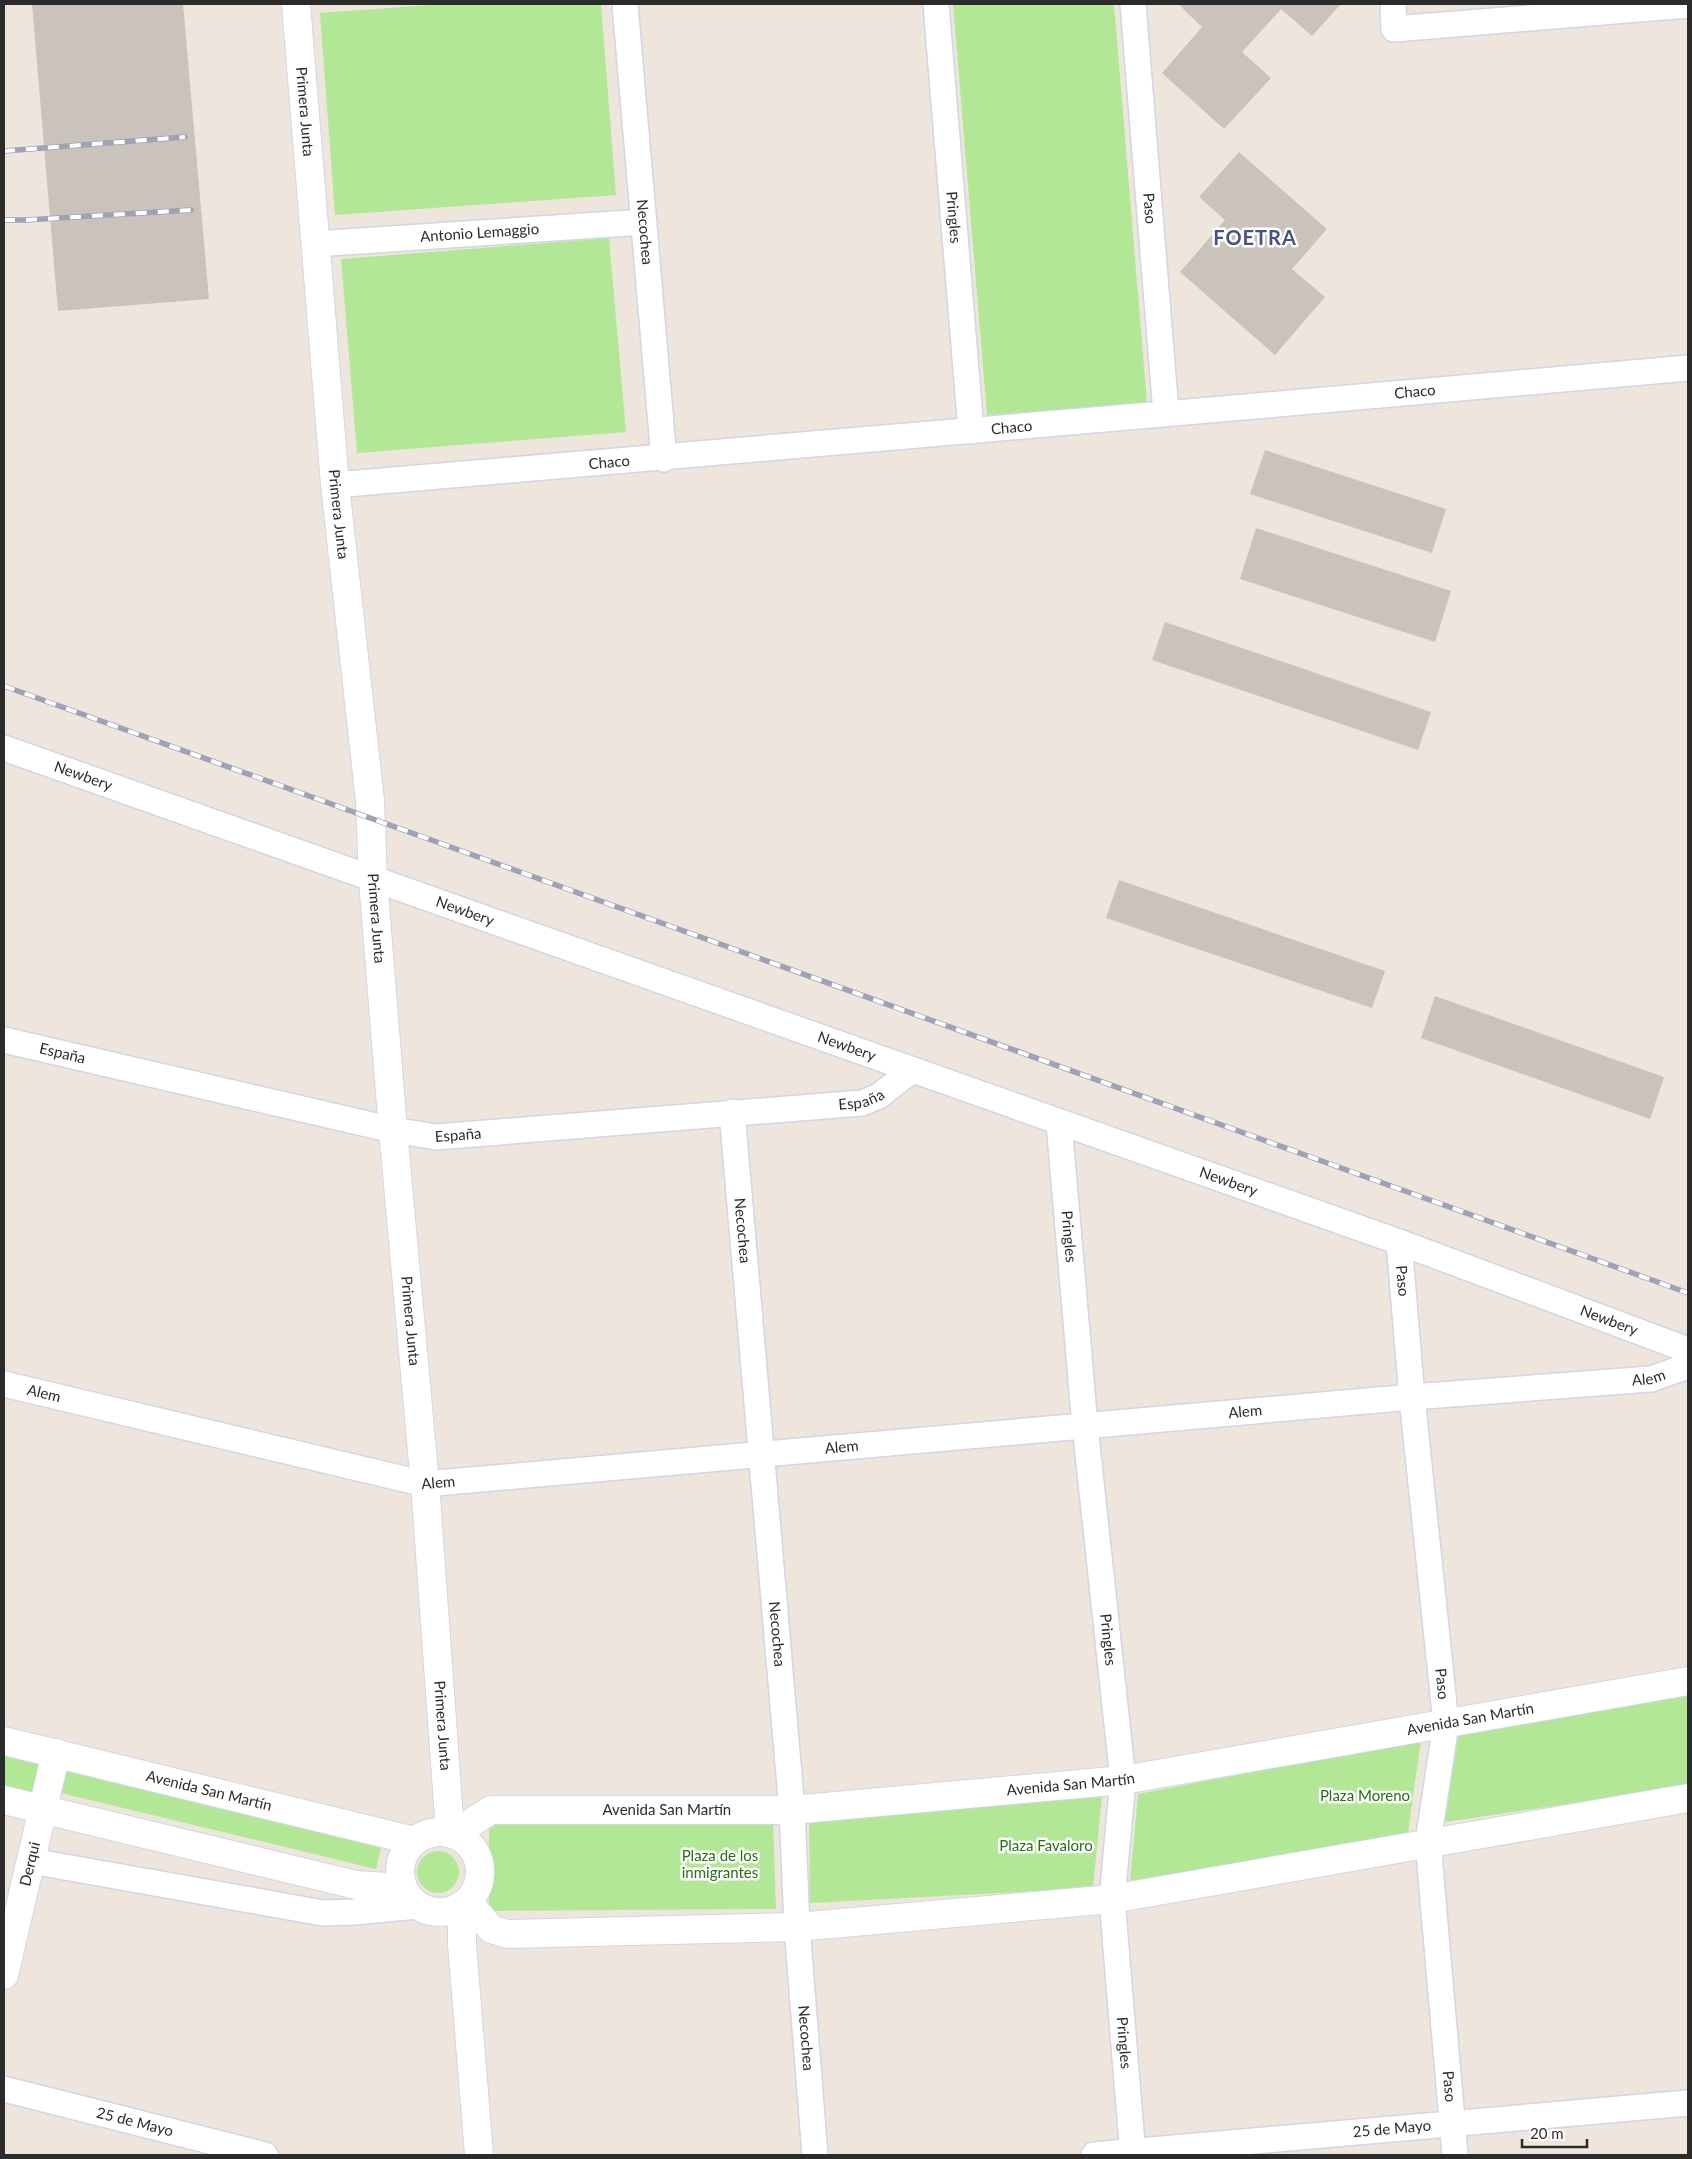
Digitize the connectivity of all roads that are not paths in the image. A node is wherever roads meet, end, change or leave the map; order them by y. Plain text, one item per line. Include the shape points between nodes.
1 (296, 4) edge
2 (625, 4) edge
3 (936, 4) edge
4 (1133, 4) edge
5 (1392, 4) edge
6 (1688, 5) edge
7 (644, 222) junction
8 (315, 244) junction
9 (1688, 368) edge
10 (1166, 413) junction
11 (971, 432) junction
12 (664, 459) junction
13 (335, 485) junction
14 (4, 748) edge
15 (373, 880) junction
16 (4, 1040) edge
17 (912, 1070) junction
18 (732, 1112) junction
19 (1059, 1123) junction
20 (393, 1130) junction
21 (1399, 1242) junction
22 (1688, 1350) edge
23 (1688, 1366) edge
24 (4, 1384) edge
25 (1412, 1397) junction
26 (1086, 1426) junction
27 (760, 1454) junction
28 (425, 1484) junction
29 (1688, 1681) edge
30 (1446, 1724) junction
31 (4, 1741) edge
32 (56, 1753) junction
33 (1123, 1780) junction
34 (1688, 1798) edge
35 (4, 1800) edge
36 (44, 1809) junction
37 (792, 1810) junction
38 (452, 1833) junction
39 (414, 1840) junction
40 (1428, 1842) junction
41 (31, 1862) junction
42 (1112, 1900) junction
43 (417, 1902) junction
44 (465, 1903) junction
45 (797, 1927) junction
46 (462, 1944) junction
47 (4, 1976) edge
48 (4, 2089) edge
49 (1688, 2103) edge
50 (1452, 2122) junction
51 (1133, 2154) edge
52 (265, 2155) edge
53 (479, 2155) edge
54 (815, 2155) edge
55 (1094, 2155) edge
56 (1455, 2155) edge

1 - 8 main road, Primera Junta
2 - 7 street, Necochea
3 - 11 street, Pringles
4 - 10 street, Paso
5 - 6 street via 1394,29
7 - 8 street, Antonio Lemaggio
7 - 12 street, Necochea
8 - 13 main road, Primera Junta
9 - 10 street, Chaco
10 - 11 street, Chaco
11 - 12 street, Chaco
12 - 13 street, Chaco
13 - 15 main road, Primera Junta via 370,801
14 - 15 street, Newbery
15 - 17 street, Newbery
15 - 20 main road, Primera Junta
16 - 20 street, España
17 - 18 street, España via 879,1096 862,1103
17 - 19 street, Newbery
18 - 20 street, España via 436,1137
18 - 27 street, Necochea
19 - 21 street, Newbery
19 - 26 street, Pringles
20 - 28 main road, Primera Junta
21 - 22 street, Newbery
21 - 25 street, Paso
23 - 25 street, Alem via 1651,1379
24 - 28 street, Alem
25 - 26 street, Alem
25 - 30 street, Paso
26 - 27 street, Alem
26 - 33 street, Pringles
27 - 28 street, Alem
27 - 37 street, Necochea
28 - 38 main road, Primera Junta
29 - 30 main road, Avenida San Martín
30 - 33 main road, Avenida San Martín
30 - 40 street, Paso
31 - 32 main road, Avenida San Martín
32 - 36 main road, Derqui
32 - 39 main road, Avenida San Martín
33 - 37 main road, Avenida San Martín
33 - 42 street, Pringles
34 - 40 main road
35 - 36 main road
36 - 41 main road, Derqui
36 - 43 main road
37 - 38 main road, Avenida San Martín via 491,1810
37 - 45 street, Necochea
38 - 39 main road via 428,1833
38 - 44 main road via 471,1845 481,1868 476,1892
39 - 43 main road via 403,1855 400,1866
40 - 42 main road
40 - 50 street, Paso
41 - 43 street via 323,1913 354,1912
41 - 47 main road, Derqui
42 - 45 main road
42 - 51 street, Pringles
43 - 44 main road via 443,1913
43 - 46 main road via 444,1923
44 - 45 main road via 491,1929 507,1934
44 - 46 main road
45 - 54 street, Necochea
46 - 53 main road
48 - 52 street, 25 de Mayo
49 - 50 street, 25 de Mayo
50 - 51 street, 25 de Mayo
50 - 56 street, Paso
51 - 55 street, 25 de Mayo

